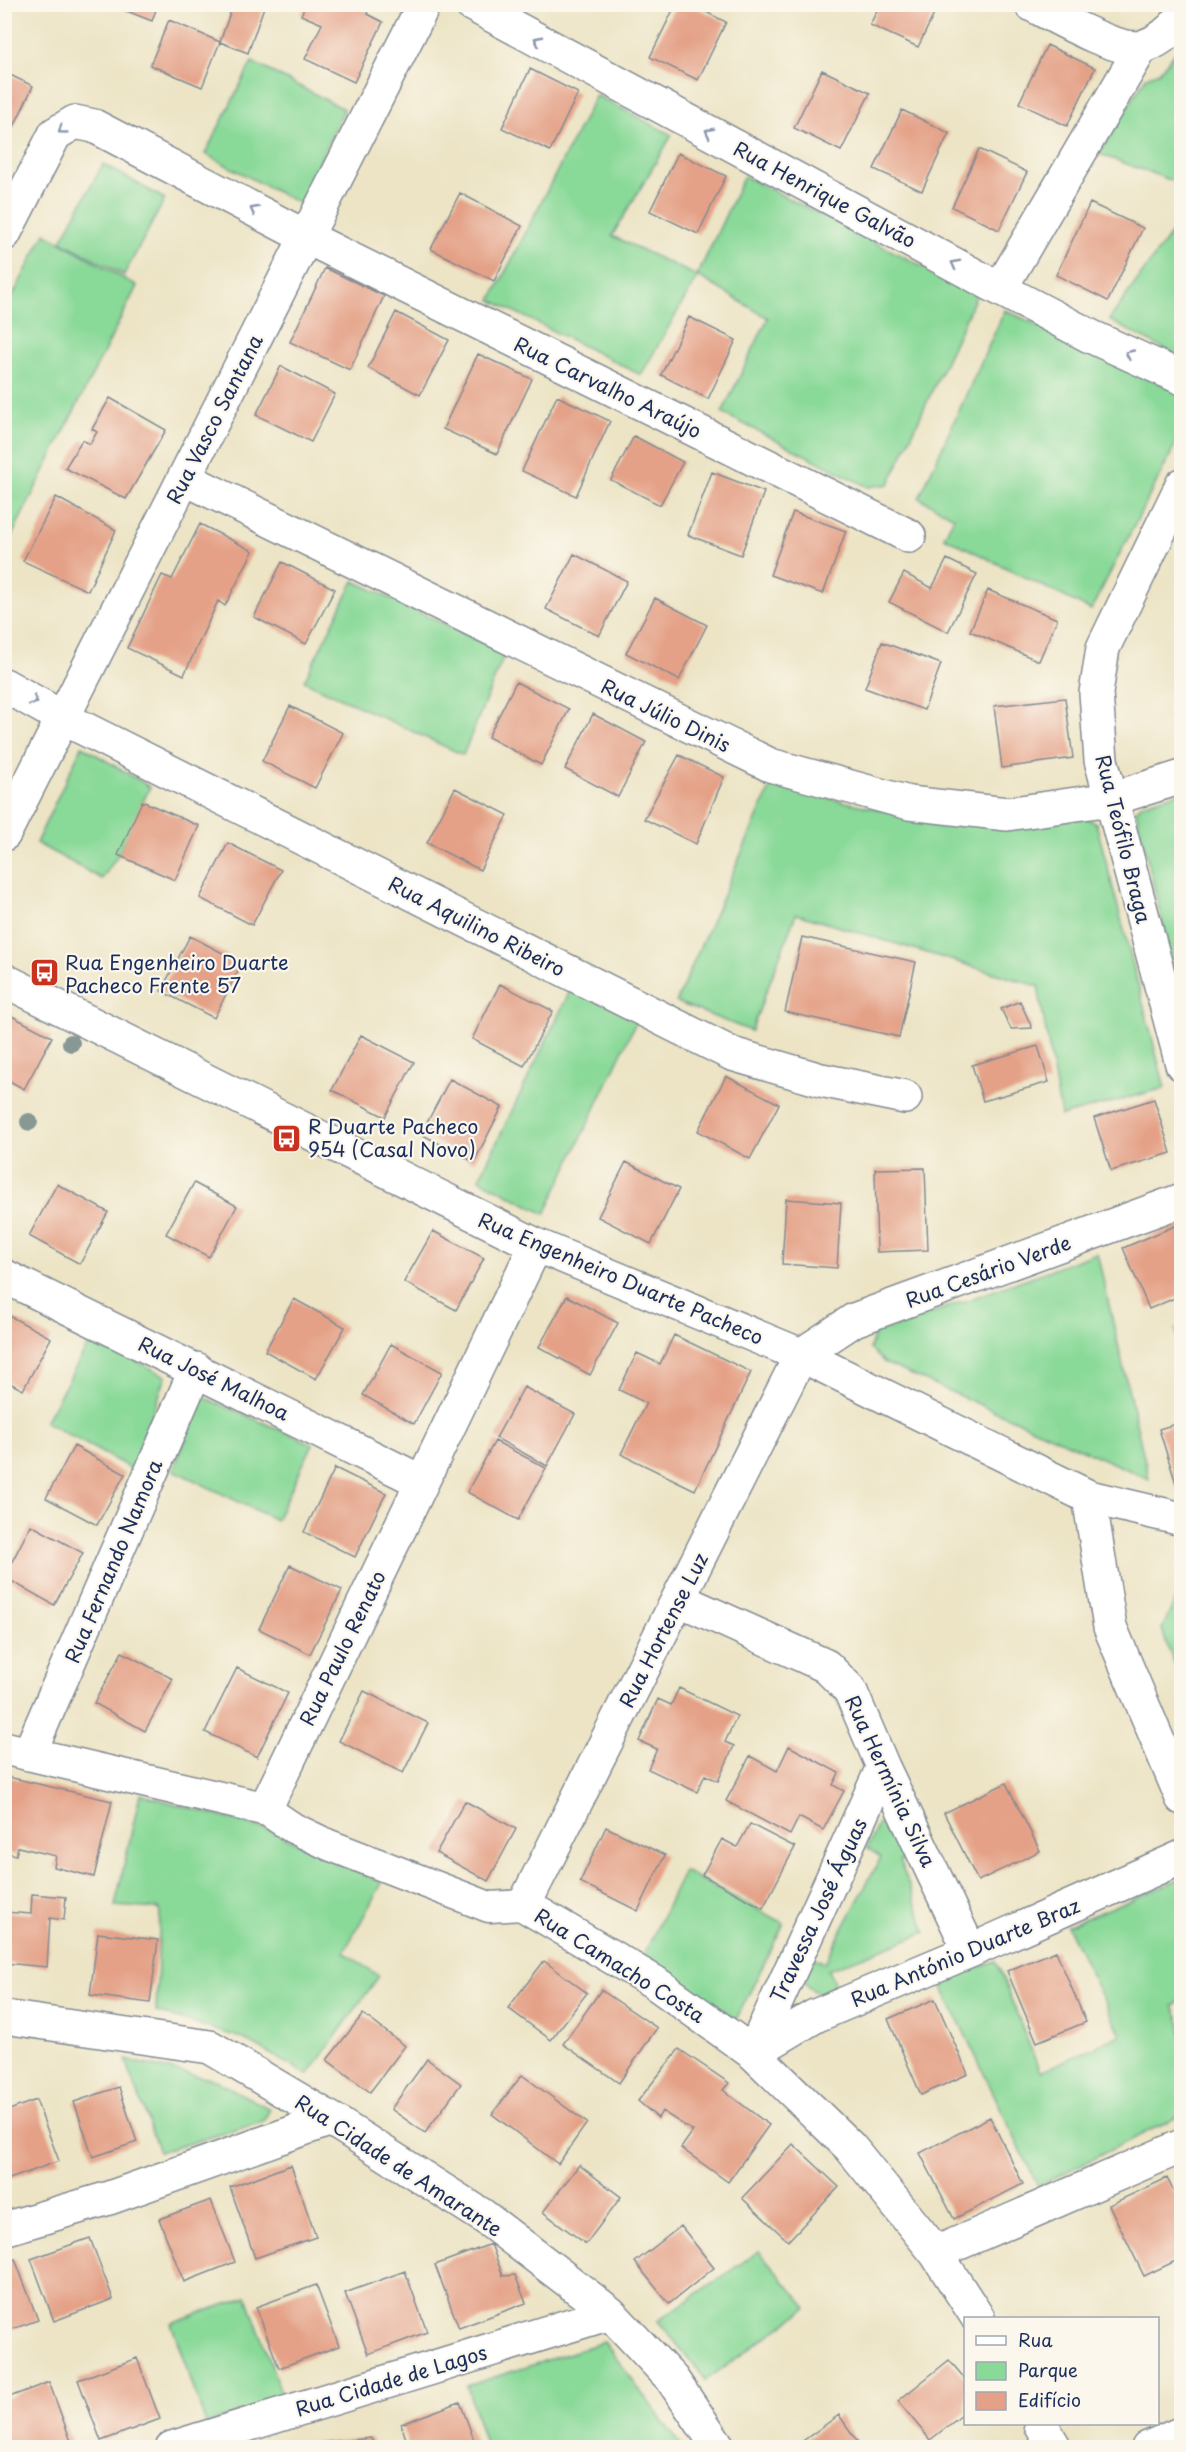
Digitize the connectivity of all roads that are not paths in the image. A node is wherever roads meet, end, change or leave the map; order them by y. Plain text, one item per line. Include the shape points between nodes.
1 (424, 4) edge
2 (471, 4) edge
3 (1031, 4) edge
4 (1182, 17) edge
5 (1141, 48) junction
6 (4, 234) edge
7 (306, 237) junction
8 (1000, 289) junction
9 (1182, 378) edge
10 (184, 478) junction
11 (1182, 485) edge
12 (909, 536) dead end
13 (4, 685) edge
14 (63, 718) junction
15 (1182, 777) edge
16 (1111, 799) junction
17 (4, 834) edge
18 (4, 980) edge
19 (1182, 1064) edge
20 (905, 1097) dead end
21 (1182, 1200) edge
22 (536, 1245) junction
23 (4, 1276) edge
24 (801, 1355) junction
25 (196, 1369) junction
26 (422, 1482) junction
27 (1089, 1497) junction
28 (1182, 1518) edge
29 (678, 1599) junction
30 (17, 1751) edge
31 (883, 1767) junction
32 (1182, 1798) edge
33 (265, 1809) junction
34 (1182, 1857) edge
35 (524, 1905) junction
36 (970, 1951) junction
37 (4, 2017) edge
38 (753, 2053) junction
39 (331, 2119) junction
40 (1182, 2146) edge
41 (4, 2229) edge
42 (936, 2253) junction
43 (610, 2313) junction
44 (977, 2317) edge
45 (1042, 2425) edge
46 (1182, 2433) edge
47 (172, 2448) edge
48 (719, 2448) edge
49 (1055, 2448) edge
50 (1148, 2448) edge

1 - 7 street, Rua Vasco Santana
8 -> 2 street, Rua Henrique Galvão
3 - 5 street via 1103,41
4 - 5 street via 1170,32
5 - 8 street
7 -> 6 street, Rua Carvalho Araújo via 94,126 75,122 55,134
7 - 10 street, Rua Vasco Santana
7 - 12 street, Rua Carvalho Araújo
9 -> 8 street, Rua Henrique Galvão
10 - 14 street, Rua Vasco Santana
10 - 16 street, Rua Júlio Dinis via 770,765 909,803 1006,814
11 - 16 street, Rua Teófilo Braga via 1103,648 1096,693 1101,760
13 -> 14 street, Rua Aquilino Ribeiro
14 - 17 street, Rua Vasco Santana
14 - 20 street, Rua Aquilino Ribeiro via 732,1054 821,1080
15 - 16 street, Rua Júlio Dinis
16 - 19 street, Rua Teófilo Braga
18 - 22 street, Rua Engenheiro Duarte Pacheco
21 - 24 street, Rua Cesário Verde via 854,1320
22 - 24 street, Rua Engenheiro Duarte Pacheco
22 - 26 street, Rua Paulo Renato
23 - 25 street, Rua José Malhoa
24 - 27 street, Rua Engenheiro Duarte Pacheco
24 - 29 street, Rua Hortense Luz
25 - 26 street, Rua José Malhoa
25 - 30 street, Rua Fernando Namora
26 - 33 street, Rua Paulo Renato
27 - 28 street, Rua Engenheiro Duarte Pacheco
27 - 32 street via 1110,1627
29 - 31 street, Rua Hermínia Silva via 826,1666 850,1690
29 - 35 street, Rua Hortense Luz
30 - 33 street
31 - 36 street, Rua Hermínia Silva
31 - 38 street, Travessa José Águas
33 - 35 street via 329,1845 489,1908
34 - 36 street, Rua António Duarte Braz
35 - 38 street, Rua Camacho Costa via 654,1982
36 - 38 street, Rua António Duarte Braz via 815,2016
37 - 39 street, Rua Cidade de Amarante via 210,2047
38 - 42 street, Rua Camacho Costa via 850,2147
39 - 41 street via 109,2198
39 - 43 street, Rua Cidade de Amarante via 483,2216
40 - 42 street
42 - 44 street, Rua Camacho Costa
43 - 47 street, Rua Cidade de Lagos
43 - 48 street, Rua Cidade de Amarante via 672,2379
45 - 49 street
46 - 50 street

